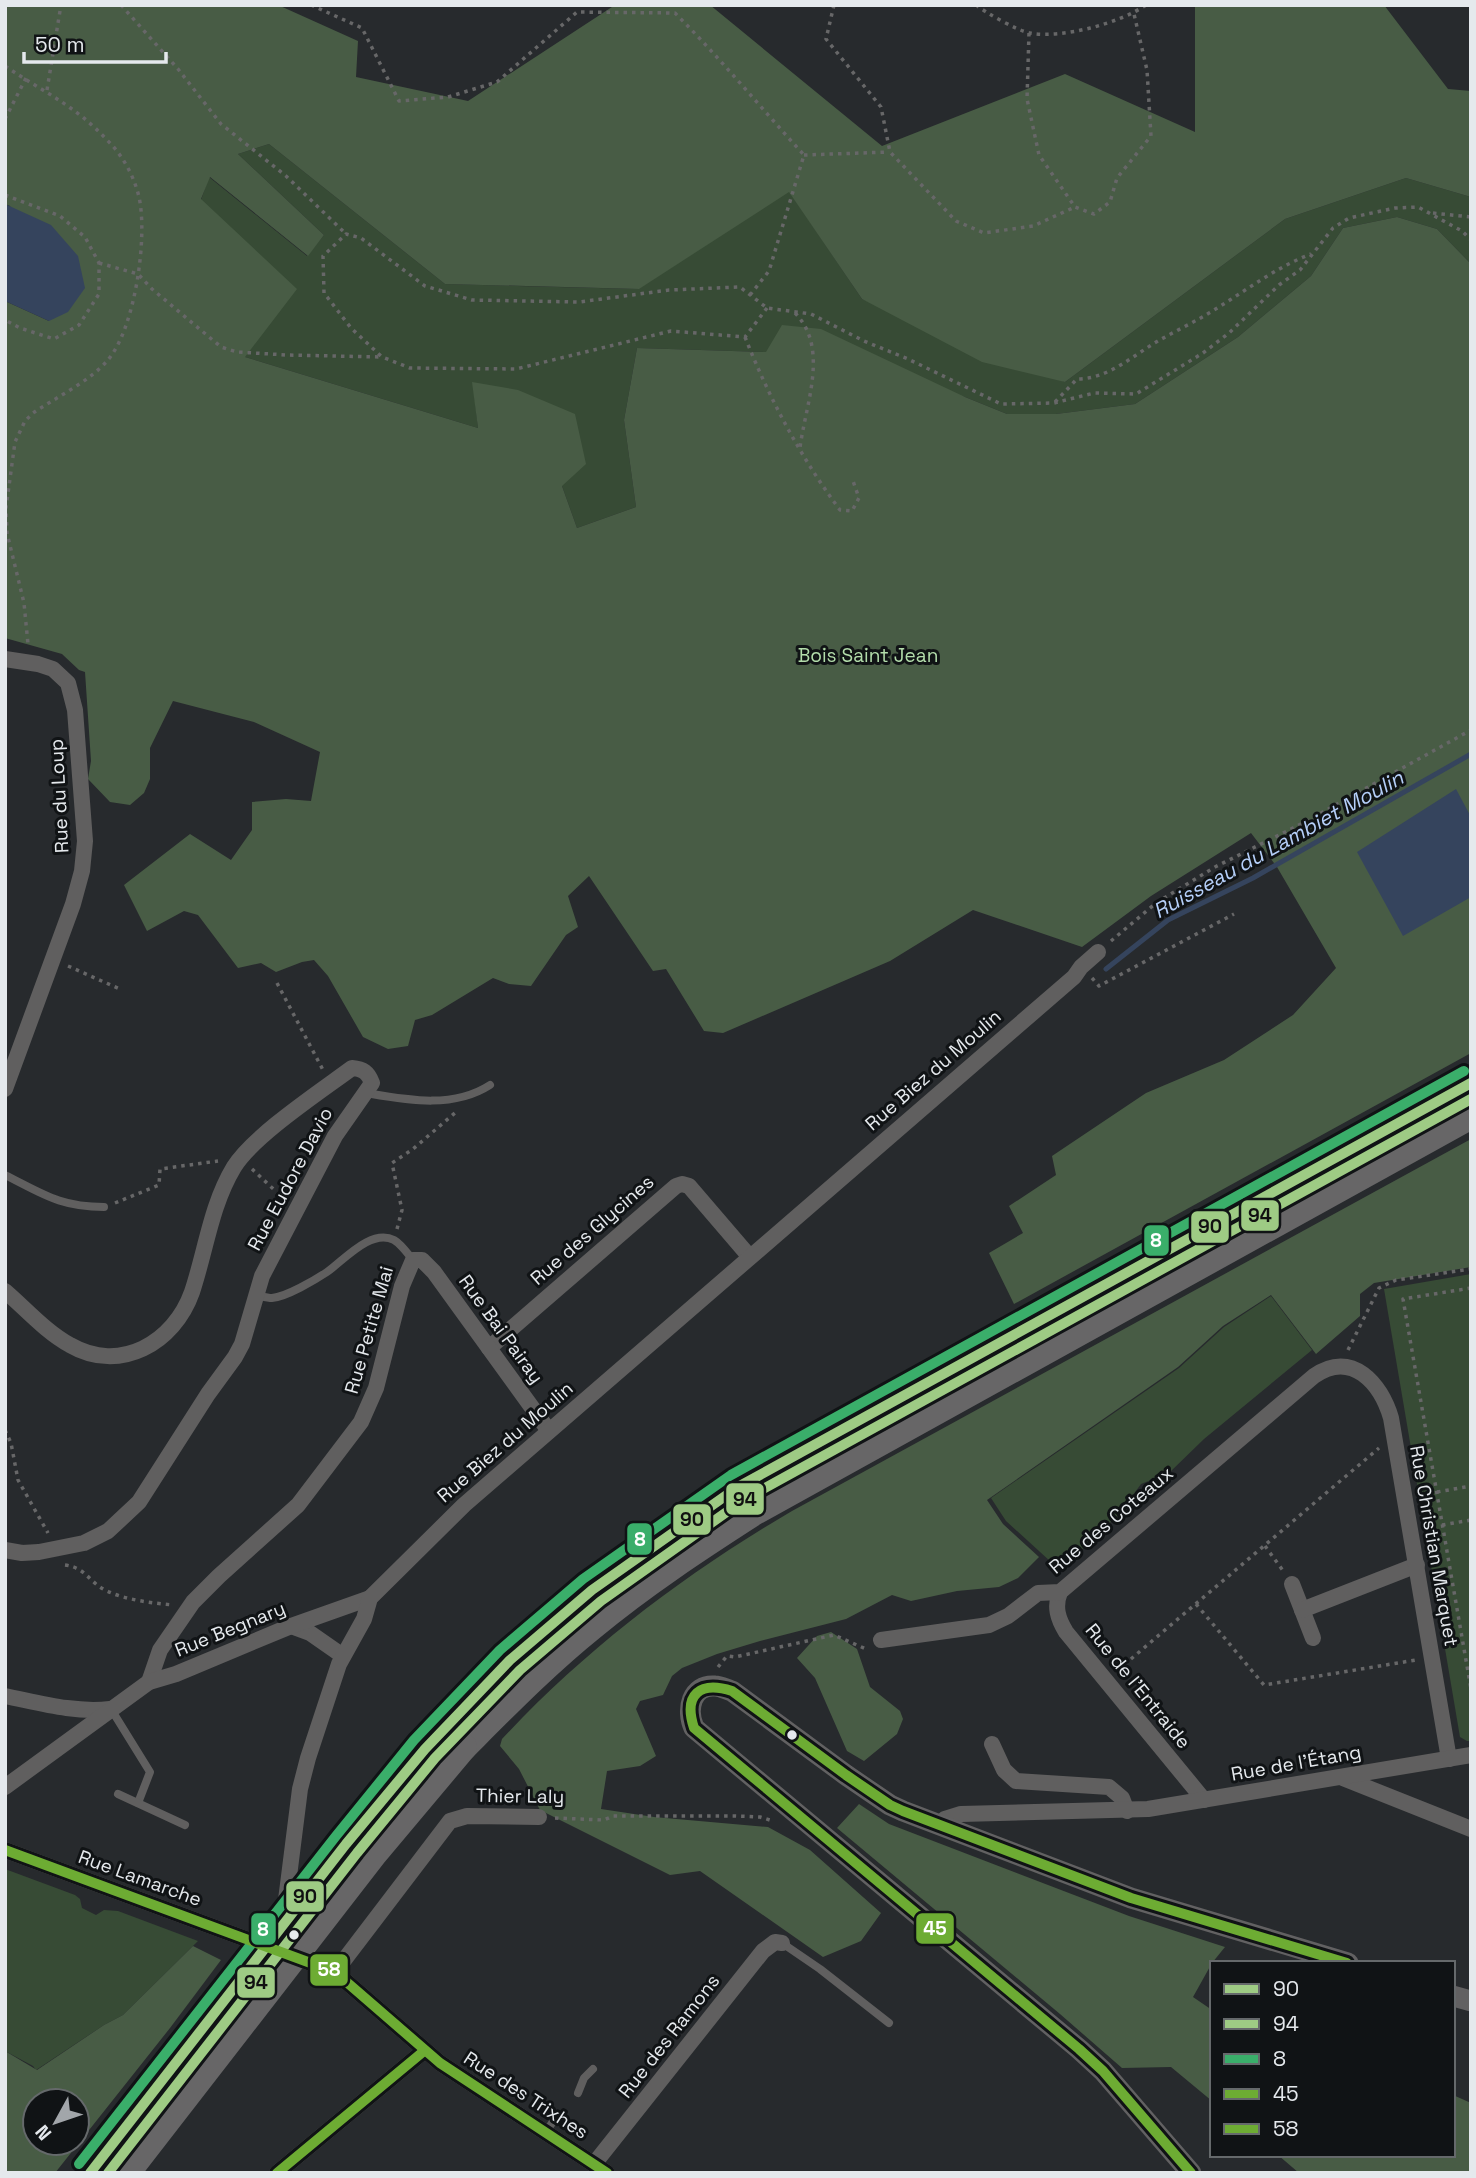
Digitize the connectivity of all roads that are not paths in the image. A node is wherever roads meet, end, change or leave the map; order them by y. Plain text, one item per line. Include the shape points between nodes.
1 (5, 659) edge
2 (1098, 952) road end
3 (1471, 1083) edge
4 (491, 1085) dead end
5 (5, 1089) edge
6 (366, 1093) junction
7 (1471, 1115) edge
8 (5, 1175) edge
9 (104, 1207) road end
10 (748, 1256) junction
11 (413, 1260) junction
12 (5, 1291) edge
13 (256, 1295) junction
14 (489, 1348) junction
15 (1339, 1367) joint
16 (549, 1431) junction
17 (5, 1550) edge
18 (1417, 1565) junction
19 (1292, 1584) road end
20 (1060, 1592) junction
21 (370, 1598) junction
22 (1302, 1610) junction
23 (291, 1626) junction
24 (1313, 1638) dead end
25 (875, 1645) road end
26 (343, 1656) junction
27 (149, 1682) junction
28 (5, 1696) edge
29 (111, 1709) junction
30 (452, 1738) junction
31 (992, 1744) dead end
32 (1471, 1755) edge
33 (1449, 1759) junction
34 (1342, 1777) junction
35 (5, 1787) edge
36 (118, 1794) dead end
37 (1204, 1800) junction
38 (138, 1803) junction
39 (1128, 1811) junction
40 (539, 1817) road end
41 (185, 1825) dead end
42 (943, 1826) junction
43 (1471, 1829) edge
44 (5, 1850) edge
45 (782, 1943) joint
46 (261, 1944) junction
47 (1341, 1961) edge
48 (335, 1972) junction
49 (889, 2024) dead end
50 (424, 2050) junction
51 (593, 2069) dead end
52 (578, 2094) dead end
53 (556, 2117) dead end
54 (546, 2132) junction
55 (600, 2169) edge
56 (90, 2173) edge
57 (126, 2173) edge
58 (277, 2173) edge
59 (1192, 2173) edge

1 - 5 street, Rue du Loup via 53,669 68,683 75,710 84,822 84,858 76,894
2 - 10 street, Rue Biez du Moulin
3 - 30 highway via 738,1487 643,1551 510,1660
4 - 6 lane via 467,1097 444,1101
6 - 12 street, Rue Eudore Davio via 372,1083 369,1074 352,1068 239,1160 219,1198 186,1306 170,1329 145,1349 107,1357 82,1351 59,1338
6 - 13 street, Rue Eudore Davio via 345,1120
7 - 30 highway via 755,1511 662,1572 591,1626 525,1685
8 - 9 lane via 51,1199
10 - 14 street, Rue des Glycines via 689,1186 682,1184
10 - 16 street, Rue Biez du Moulin
11 - 13 lane, Rue Petite Mai via 394,1240 384,1238 350,1251 325,1273 282,1295
11 - 14 street, Rue Bai Pairay via 422,1260 434,1272
11 - 27 street, Rue Petite Mai via 376,1388 361,1422 298,1505 209,1584 189,1608 160,1650
13 - 17 street, Rue Eudore Davio via 236,1357 139,1502 108,1531 84,1543 22,1553
14 - 16 street, Rue Bai Pairay
15 - 18 street, Rue Christian Marquet via 1360,1371 1376,1386 1389,1409
15 - 20 street, Rue des Coteaux via 1314,1376
16 - 21 street, Rue Biez du Moulin via 464,1505
18 - 22 street
18 - 33 street, Rue Christian Marquet
19 - 22 street
20 - 25 street, Rue des Coteaux via 1038,1593 989,1625
20 - 37 street, Rue de l'Entraide via 1056,1606 1060,1623
21 - 23 street, Rue Begnary
21 - 26 street, Rue Biez du Moulin
22 - 24 street
23 - 26 street
23 - 27 street, Rue Begnary
26 - 46 street, Rue Biez du Moulin via 300,1789 286,1900
27 - 29 street, Rue Begnary
28 - 29 street via 63,1709
29 - 35 street, Rue Begnary
29 - 38 lane via 150,1772
30 - 56 highway, bridge via 353,1836
30 - 57 highway, bridge via 374,1853
31 - 39 street via 1004,1770 1016,1782 1109,1787
32 - 33 street, Rue de l'Étang
33 - 34 street, Rue de l'Étang
34 - 37 street, Rue de l'Étang
34 - 43 street
36 - 38 lane
37 - 39 street, Rue de l'Étang
38 - 41 lane
39 - 42 street, Rue de l'Étang via 961,1814 945,1819
40 - 48 street, Thier Laly via 467,1816 450,1821
42 - 47 street via 1131,1898
42 - 59 street via 890,1805 732,1691 714,1685 704,1688 690,1706 694,1728 1079,2049
44 - 46 street, Rue Lamarche
45 - 49 lane
45 - 55 street, Rue des Ramons via 775,1942 763,1951
46 - 48 street
48 - 50 street
50 - 54 street, Rue des Trixhes
50 - 58 street
51 - 52 lane
53 - 54 lane
54 - 55 street, Rue des Trixhes

